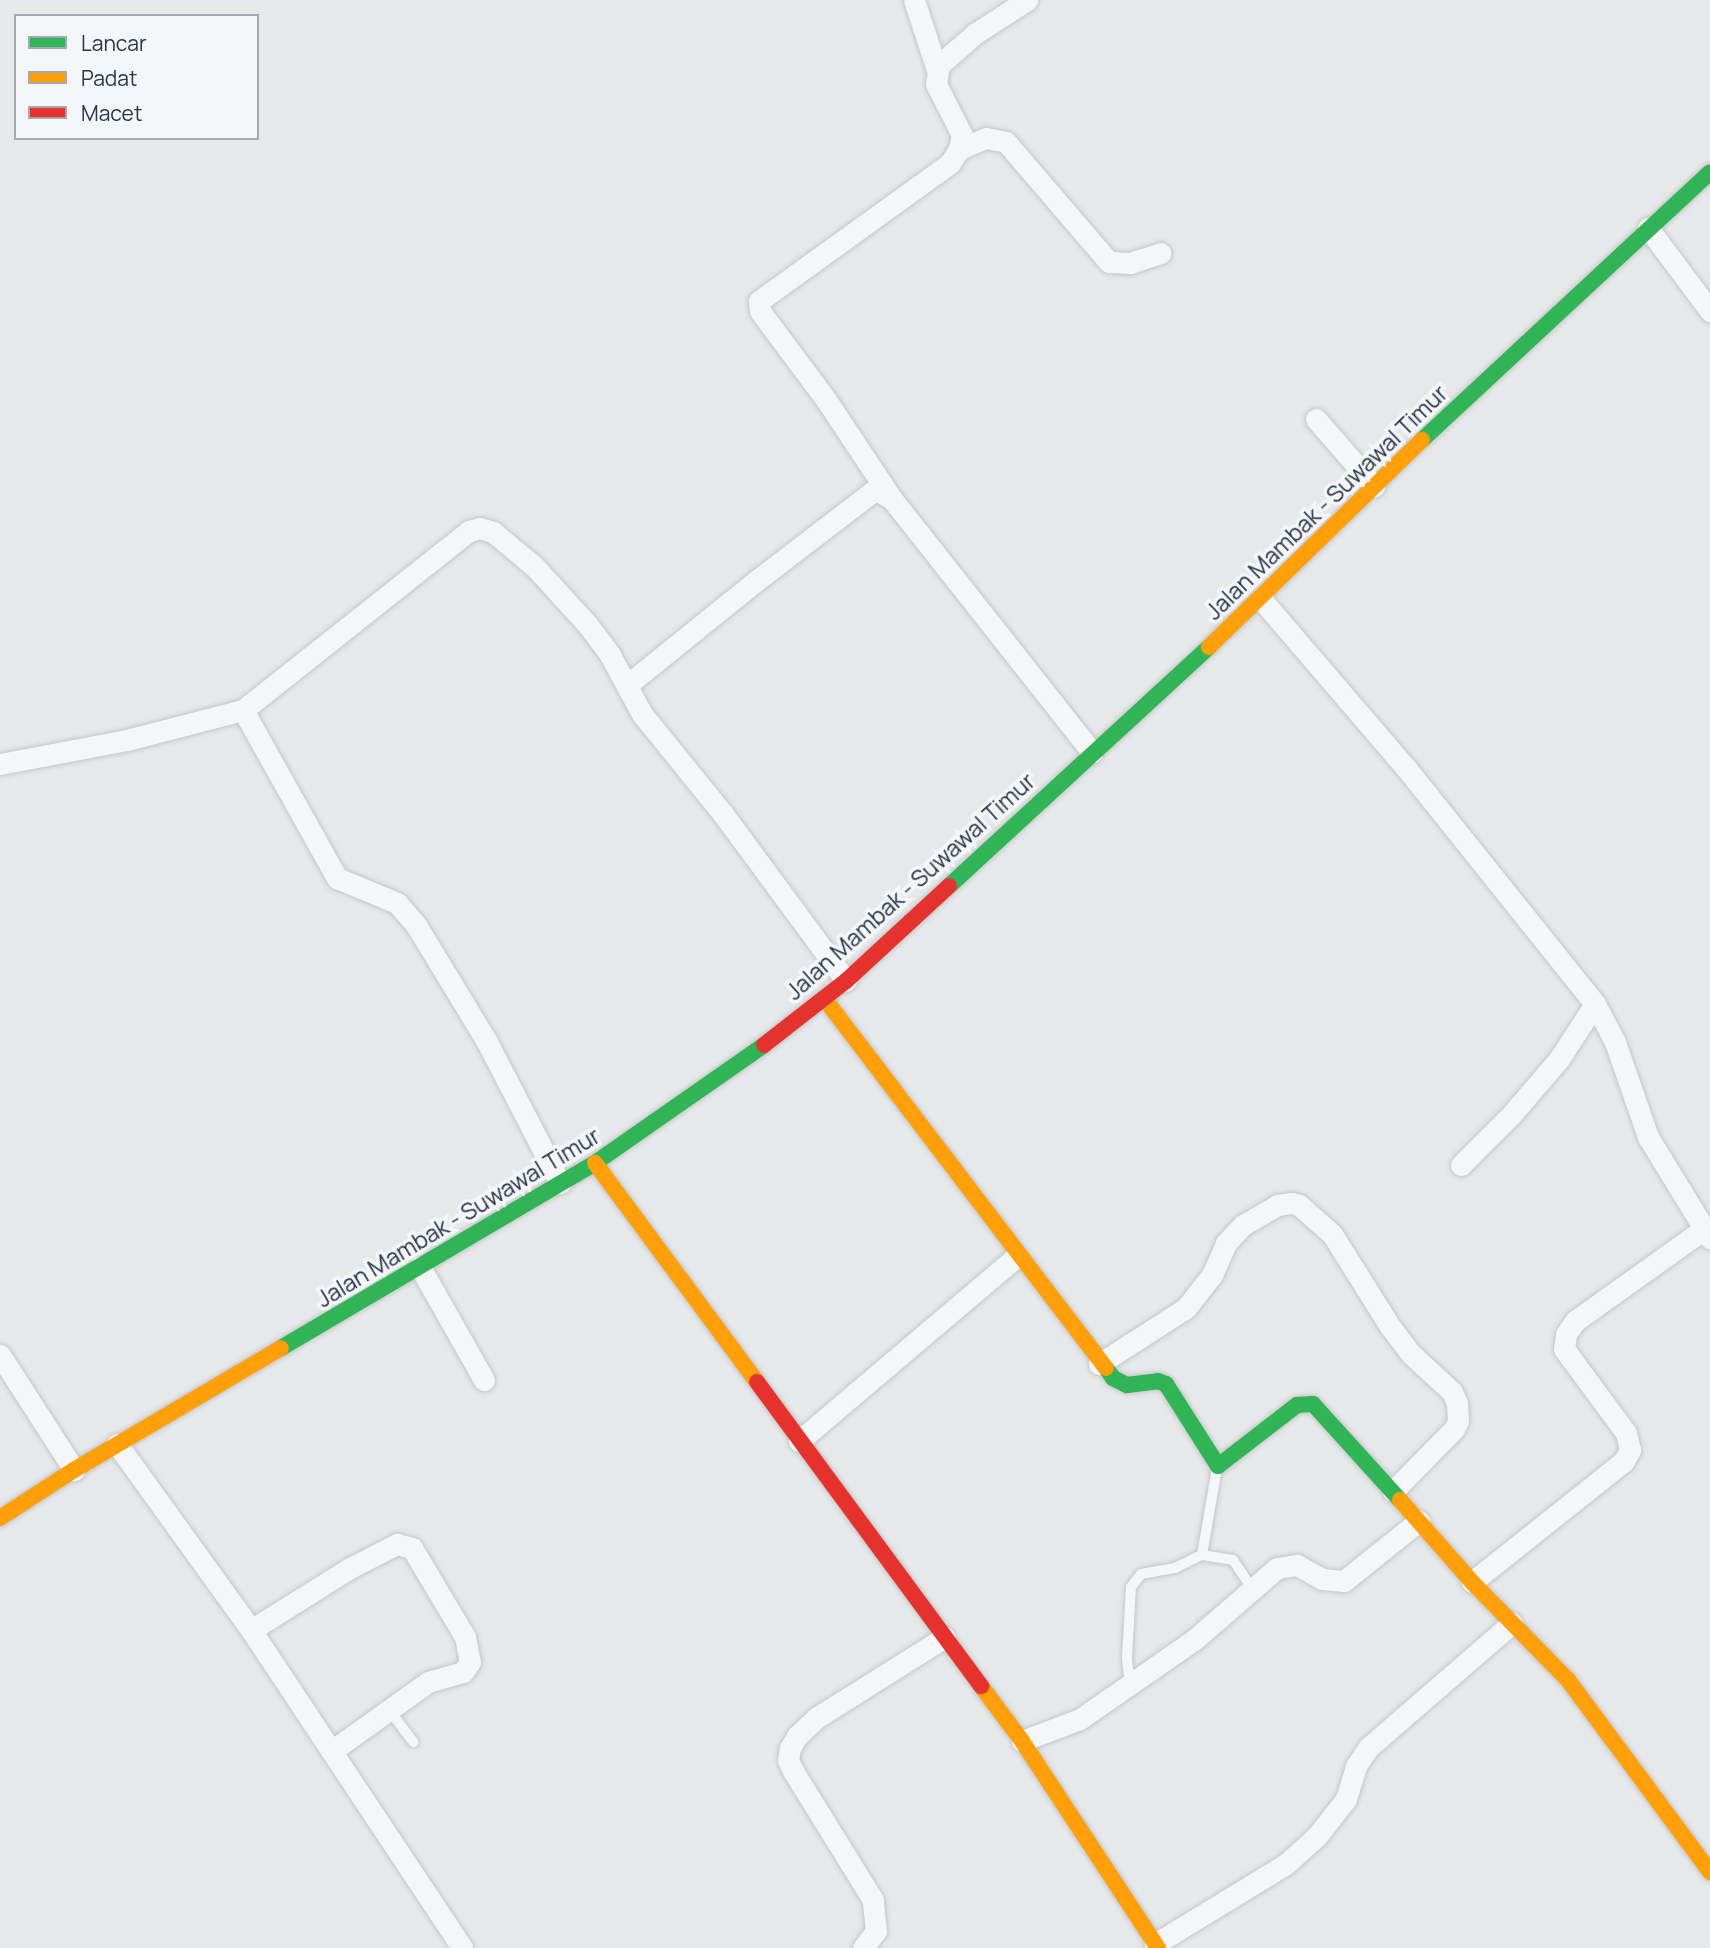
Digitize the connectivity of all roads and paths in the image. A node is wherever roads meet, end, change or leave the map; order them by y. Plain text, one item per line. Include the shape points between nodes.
1 (914, 0) edge
2 (1027, 0) edge
3 (937, 70) junction
4 (959, 149) junction
5 (1710, 172) edge
6 (1648, 228) junction
7 (1160, 253) dead end
8 (1710, 311) edge
9 (1316, 419) dead end
10 (1374, 486) junction
11 (892, 499) junction
12 (1261, 599) junction
13 (627, 685) junction
14 (243, 710) junction
15 (1092, 752) junction
16 (0, 764) edge
17 (846, 981) junction
18 (824, 998) junction
19 (1595, 1004) junction
20 (596, 1163) junction
21 (1461, 1165) dead end
22 (560, 1183) junction
23 (1707, 1233) edge
24 (1017, 1256) junction
25 (420, 1267) junction
26 (0, 1356) edge
27 (1099, 1364) junction
28 (484, 1380) dead end
29 (799, 1441) junction
30 (117, 1444) junction
31 (1218, 1466) junction
32 (74, 1469) junction
33 (1393, 1492) junction
34 (0, 1518) edge
35 (1419, 1521) junction
36 (1202, 1555) junction
37 (1472, 1582) junction
38 (1252, 1588) junction
39 (1512, 1623) junction
40 (251, 1630) junction
41 (945, 1637) junction
42 (1130, 1684) junction
43 (390, 1711) junction
44 (1023, 1741) junction
45 (413, 1742) dead end
46 (333, 1750) junction
47 (1710, 1872) edge
48 (1156, 1946) edge
49 (462, 1948) edge
50 (863, 1948) edge

1 - 3 street
2 - 3 street via 976,33 941,61
3 - 4 street via 936,84 962,135
4 - 7 street via 986,138 1006,142 1109,262 1130,263
4 - 11 street via 950,163 763,295 758,305
5 - 6 street, Jalan Mambak - Suwawal Timur
6 - 8 street
6 - 10 street, Jalan Mambak - Suwawal Timur
9 - 10 street
10 - 12 street, Jalan Mambak - Suwawal Timur
11 - 13 street via 872,492
11 - 15 street
12 - 15 street, Jalan Mambak - Suwawal Timur
12 - 19 street via 1414,778
13 - 14 street via 587,624 534,566 507,541 475,528
13 - 17 street via 642,714 723,814
14 - 16 street via 127,740
14 - 22 street via 337,878 397,903 416,925 487,1042
15 - 17 street, Jalan Mambak - Suwawal Timur
17 - 18 street, Jalan Mambak - Suwawal Timur
18 - 20 street, Jalan Mambak - Suwawal Timur via 737,1066
18 - 24 street
19 - 21 street via 1559,1059
19 - 23 street via 1615,1042 1648,1137
20 - 22 street, Jalan Mambak - Suwawal Timur
20 - 29 street
22 - 25 street, Jalan Mambak - Suwawal Timur
23 - 37 street via 1575,1321 1566,1334 1564,1349 1626,1433 1630,1450 1624,1461
24 - 27 street
24 - 29 street
25 - 28 street
25 - 30 street, Jalan Mambak - Suwawal Timur
26 - 32 street
27 - 31 street via 1120,1383 1166,1384
27 - 33 street via 1186,1307 1212,1275 1226,1243 1244,1225 1277,1205 1299,1205 1332,1234 1411,1354 1452,1392 1457,1403 1454,1429
29 - 41 street
30 - 32 street, Jalan Mambak - Suwawal Timur
30 - 40 street
31 - 33 street via 1297,1405 1313,1404
31 - 36 lane
32 - 34 street, Jalan Mambak - Suwawal Timur
33 - 35 street
35 - 37 street
35 - 38 street via 1344,1581 1322,1579 1289,1564
36 - 38 lane via 1233,1560
36 - 42 lane via 1175,1568 1141,1574 1131,1587
37 - 39 street
38 - 42 street via 1195,1639
39 - 47 street via 1568,1680
39 - 48 street via 1368,1746 1346,1799 1317,1836 1286,1864
40 - 43 street via 350,1568 397,1544 407,1545 465,1637 470,1662 463,1672 428,1682
40 - 46 street
41 - 44 street
41 - 50 street via 816,1718 790,1748 788,1760 793,1771 873,1900 876,1930
42 - 44 street via 1080,1718
43 - 45 lane
43 - 46 street
44 - 48 street
46 - 49 street

